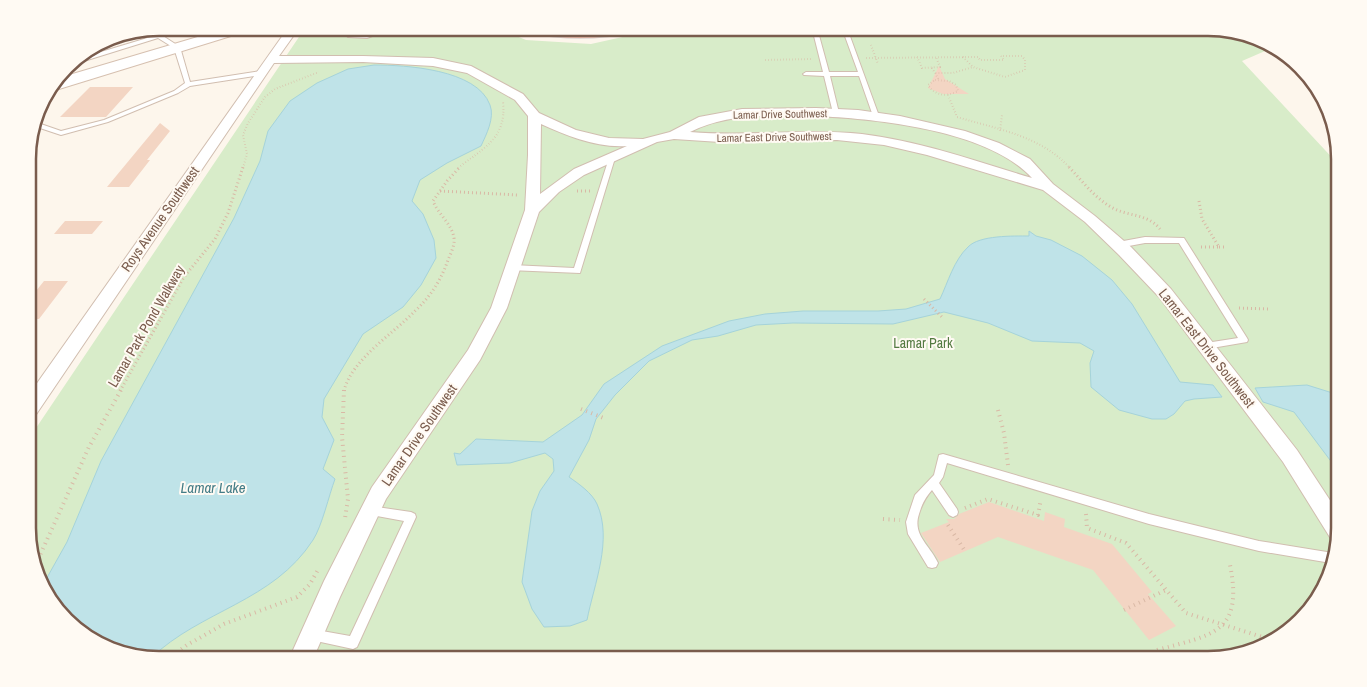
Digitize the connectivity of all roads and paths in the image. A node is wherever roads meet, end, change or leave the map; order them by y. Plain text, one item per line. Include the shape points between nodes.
1 (817, 36) edge
2 (848, 36) edge
3 (152, 37) edge
4 (161, 37) edge
5 (211, 37) edge
6 (286, 37) edge
7 (871, 45) dead end
8 (177, 47) junction
9 (92, 57) edge
10 (917, 57) junction
11 (936, 57) junction
12 (963, 57) junction
13 (823, 58) junction
14 (857, 58) junction
15 (876, 58) junction
16 (270, 60) junction
17 (765, 60) dead end
18 (878, 64) dead end
19 (973, 67) junction
20 (932, 68) junction
21 (322, 72) dead end
22 (261, 73) junction
23 (935, 73) junction
24 (806, 74) dead end
25 (828, 74) junction
26 (862, 74) junction
27 (939, 80) junction
28 (64, 82) edge
29 (188, 84) junction
30 (948, 95) junction
31 (502, 97) dead end
32 (836, 113) junction
33 (1002, 115) dead end
34 (534, 116) junction
35 (876, 116) junction
36 (40, 126) edge
37 (1000, 131) junction
38 (960, 134) joint
39 (674, 135) junction
40 (653, 139) junction
41 (612, 158) junction
42 (1048, 187) junction
43 (1199, 201) dead end
44 (532, 210) junction
45 (1166, 240) junction
46 (1118, 245) junction
47 (1219, 247) junction
48 (1227, 247) dead end
49 (1186, 248) junction
50 (512, 268) junction
51 (924, 300) dead end
52 (1223, 308) junction
53 (1268, 309) dead end
54 (942, 317) dead end
55 (1206, 346) junction
56 (36, 398) edge
57 (580, 409) dead end
58 (998, 410) dead end
59 (606, 419) dead end
60 (1009, 477) junction
61 (933, 483) junction
62 (1050, 502) dead end
63 (370, 511) junction
64 (1078, 511) dead end
65 (953, 512) junction
66 (1331, 521) edge
67 (340, 526) dead end
68 (965, 551) dead end
69 (39, 557) edge
70 (1328, 557) edge
71 (323, 560) dead end
72 (932, 564) dead end
73 (1230, 565) dead end
74 (1166, 590) junction
75 (1124, 610) dead end
76 (1224, 624) junction
77 (311, 635) junction
78 (1263, 637) edge
79 (1157, 650) dead end
80 (179, 651) edge
81 (305, 651) edge

1 - 13 lane
2 - 14 lane
3 - 9 lane
4 - 8 lane
5 - 8 main road
6 - 16 street, Roys Avenue Southwest
7 - 15 path
8 - 28 main road
8 - 29 lane
10 - 11 path
10 - 15 path
10 - 20 path via 922,68
11 - 12 path
11 - 20 path via 940,67
12 - 19 path
12 - 19 path via 1004,60 1001,56 1022,56 1025,60 1025,70 1010,76
13 - 17 path
13 - 25 lane
14 - 15 path
14 - 26 lane
15 - 18 path
16 - 22 street, Roys Avenue Southwest
16 - 34 street via 403,60 442,64 470,70 491,81 518,97
19 - 23 path via 953,73
20 - 23 path
21 - 69 path, Lamar Park Pond Walkway via 275,89 248,123 244,135 247,154 238,190 216,239 184,277 103,421
22 - 29 lane
22 - 56 street, Roys Avenue Southwest
23 - 27 path
24 - 25 lane
25 - 26 lane
25 - 32 lane
26 - 35 lane
27 - 30 path via 956,85 958,91
27 - 30 path via 928,83 928,88
29 - 36 lane via 106,121 61,133
30 - 37 path via 958,117
31 - 67 path via 506,114 496,136 487,148 455,171 432,201 454,240 447,268 419,310 359,363 346,386 341,424 348,509
32 - 35 street, Lamar Drive Southwest
32 - 39 street, Lamar Drive Southwest via 776,111 719,116
33 - 37 path
34 - 40 street via 581,137 616,144
34 - 44 street, Lamar Drive Southwest
35 - 38 street, Lamar Drive Southwest
37 - 45 path via 1038,144 1053,153 1108,206 1153,221
38 - 42 street, Lamar East Drive Southwest via 1025,162
39 - 40 street, Lamar Drive Southwest
39 - 42 street, Lamar East Drive Southwest via 722,139 793,135 860,138 922,149
40 - 41 street, Lamar Drive Southwest
41 - 44 street, Lamar Drive Southwest via 579,172
41 - 50 lane via 577,271
42 - 46 street, Lamar East Drive Southwest
43 - 47 path via 1202,219
44 - 50 street, Lamar Drive Southwest
45 - 46 lane
45 - 49 lane via 1181,240
46 - 55 street, Lamar East Drive Southwest via 1165,293
47 - 48 path
47 - 49 path
49 - 52 lane
50 - 63 street, Lamar Drive Southwest via 499,308 474,355 389,476
51 - 54 path
52 - 53 path
52 - 55 lane via 1244,340
55 - 66 street, Lamar East Drive Southwest via 1290,456
57 - 59 path
58 - 60 path
60 - 61 lane via 943,458
60 - 70 lane via 1204,533
61 - 65 lane
61 - 72 lane via 919,498 911,522 912,531
62 - 65 path via 1041,498 1038,515 988,499
63 - 77 street, Lamar Drive Southwest
63 - 77 lane via 411,517 353,643
64 - 74 path via 1087,514 1086,528 1126,543
65 - 68 path via 942,516
71 - 80 path via 310,584 297,597 224,624
73 - 76 path via 1232,601
74 - 75 path
74 - 76 path via 1186,613
76 - 78 path
76 - 79 path via 1214,632
77 - 81 street, Lamar Drive Southwest

